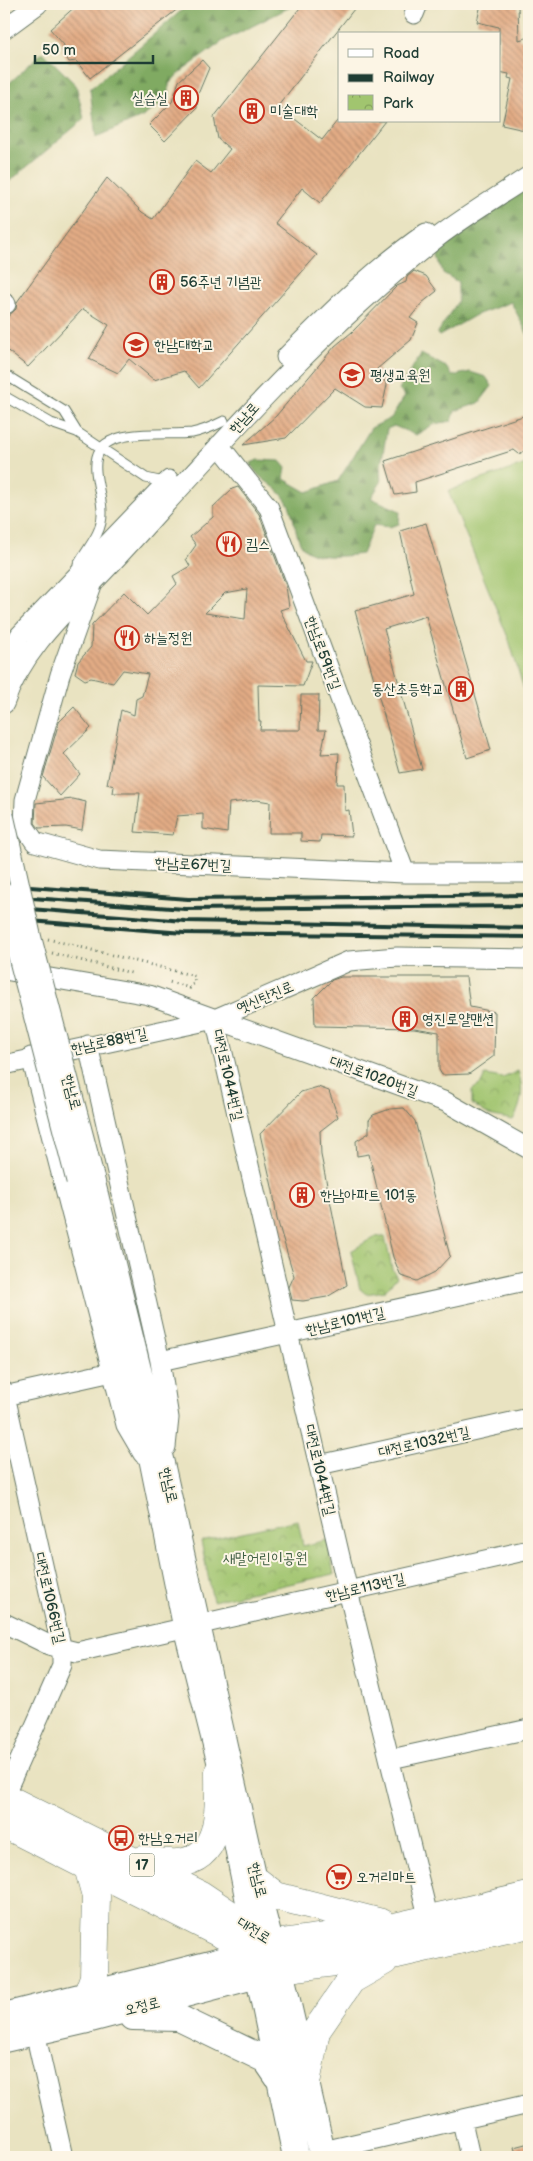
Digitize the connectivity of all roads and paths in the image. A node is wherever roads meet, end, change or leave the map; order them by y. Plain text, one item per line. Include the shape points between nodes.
1 (38, 4) edge
2 (4, 30) edge
3 (529, 164) edge
4 (529, 176) edge
5 (4, 374) edge
6 (4, 396) edge
7 (224, 421) junction
8 (76, 432) junction
9 (219, 446) junction
10 (101, 448) junction
11 (173, 476) junction
12 (146, 478) junction
13 (149, 502) junction
14 (92, 585) junction
15 (67, 586) junction
16 (38, 643) junction
17 (4, 664) edge
18 (60, 675) junction
19 (4, 704) edge
20 (4, 815) edge
21 (405, 873) junction
22 (529, 873) edge
23 (4, 892) edge
24 (44, 938) dead end
25 (72, 958) dead end
26 (529, 960) edge
27 (4, 970) edge
28 (136, 974) dead end
29 (163, 981) dead end
30 (215, 1018) junction
31 (88, 1045) junction
32 (31, 1057) junction
33 (4, 1065) edge
34 (529, 1144) edge
35 (85, 1178) junction
36 (529, 1280) edge
37 (288, 1333) junction
38 (160, 1361) junction
39 (112, 1372) junction
40 (4, 1394) edge
41 (529, 1418) edge
42 (319, 1465) junction
43 (158, 1466) junction
44 (529, 1550) edge
45 (348, 1591) junction
46 (4, 1623) edge
47 (192, 1627) junction
48 (62, 1650) junction
49 (529, 1729) edge
50 (391, 1759) junction
51 (219, 1771) junction
52 (4, 1796) edge
53 (4, 1824) edge
54 (131, 1859) junction
55 (88, 1868) junction
56 (258, 1882) junction
57 (529, 1896) edge
58 (430, 1920) junction
59 (529, 1924) edge
60 (395, 1927) junction
61 (264, 1954) junction
62 (397, 1954) junction
63 (96, 2006) junction
64 (4, 2016) edge
65 (35, 2032) junction
66 (4, 2039) edge
67 (293, 2082) junction
68 (529, 2104) edge
69 (462, 2121) junction
70 (323, 2154) edge
71 (64, 2157) edge
72 (295, 2157) edge
73 (470, 2157) edge

1 - 2 street
3 - 7 street, 한남로 via 398,253 320,322
4 - 9 street, 한남로 via 440,236 366,297 267,392
5 - 8 lane via 64,411
6 - 8 lane via 50,423
7 - 10 lane via 192,432 124,436
7 - 11 street, 한남로
8 - 10 lane
9 - 14 street, 한남로
9 - 21 street, 한남로59번길 via 270,508
10 - 12 lane
10 - 15 lane via 95,459 102,515 97,537 86,550
11 - 12 lane via 159,481
11 - 13 street, 한남로
12 - 13 lane via 153,489
13 - 15 street, 한남로
14 - 16 street, 한남로
14 - 18 street, 한남로67번길
15 - 17 street, 한남로 via 20,635
16 - 18 street via 56,655
16 - 19 street, 한남로 via 20,668
18 - 21 street, 한남로67번길 via 25,800 24,826 35,842 100,860
20 - 35 street, 한남로, bridge
21 - 22 street, 한남로67번길
23 - 35 street, 한남로, bridge via 15,945
24 - 29 path via 194,976 190,988
25 - 28 path
26 - 30 street, 옛신탄진로 via 397,957 349,961
27 - 30 street via 149,995
30 - 31 street, 한남로88번길
30 - 34 street, 대전로1020번길 via 446,1102
30 - 37 street, 대전로1044번길
31 - 32 street, 한남로88번길
31 - 38 street
32 - 33 street, 한남로88번길
32 - 39 street
35 - 43 street, 한남로 via 142,1426
36 - 37 street, 한남로101번길
37 - 38 street, 한남로101번길
37 - 42 street, 대전로1044번길
38 - 43 street via 168,1418
39 - 40 street
39 - 43 street via 126,1425
40 - 48 street, 대전로1066번길
41 - 42 street, 대전로1032번길
42 - 45 street, 대전로1044번길
43 - 47 street, 한남로
44 - 45 street, 한남로113번길
45 - 47 street, 한남로113번길
45 - 50 street, 대전로1044번길
46 - 48 street
47 - 48 street, 한남로113번길 via 77,1652
47 - 51 street, 한남로
47 - 56 street, 한남로
48 - 52 street, 대전로1066번길 via 62,1665
49 - 50 street
50 - 58 street, 대전로1044번길
51 - 54 main road via 220,1816 208,1847 178,1863
51 - 61 street, 한남로
52 - 54 main road, 대전로 / 17
53 - 55 main road, 대전로 / 17
54 - 61 main road, 대전로 / 17 via 202,1895
55 - 61 main road, 대전로 / 17
55 - 63 main road via 96,1896
56 - 60 main road via 276,1896
56 - 61 street, 한남로
57 - 58 main road, 대전로
58 - 60 main road, 대전로
59 - 62 main road
60 - 61 main road, 대전로
61 - 62 main road
61 - 63 main road, 오정로
61 - 67 main road, 한남로
62 - 67 main road via 351,1980 316,2031
63 - 64 main road, 오정로
63 - 65 main road, 오정로
63 - 67 main road via 179,2018 266,2060
65 - 66 main road, 오정로
65 - 71 street
67 - 70 main road, 한남로
67 - 72 main road, 한남로
68 - 69 street
69 - 70 street
69 - 73 street

